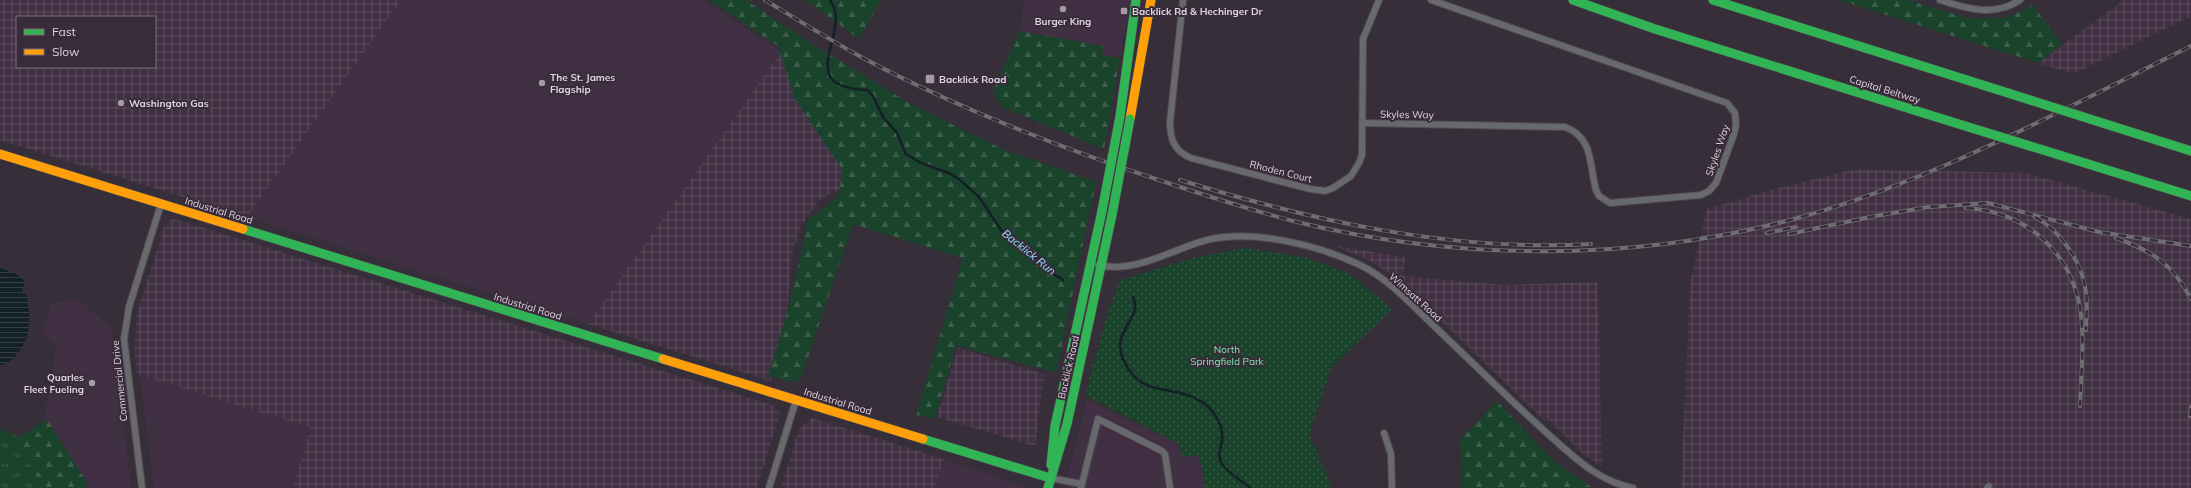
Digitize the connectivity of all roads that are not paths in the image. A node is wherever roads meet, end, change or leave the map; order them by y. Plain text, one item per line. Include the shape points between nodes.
1 (1136, 0) edge
2 (1151, 0) edge
3 (1183, 0) edge
4 (1378, 0) edge
5 (1431, 0) edge
6 (1567, 0) edge
7 (1573, 0) edge
8 (1713, 0) edge
9 (1720, 0) edge
10 (1940, 0) edge
11 (2020, 0) edge
12 (1752, 13) junction
13 (1609, 14) junction
14 (1362, 123) junction
15 (2191, 151) edge
16 (0, 154) edge
17 (2191, 196) edge
18 (161, 204) junction
19 (1092, 264) junction
20 (1102, 266) junction
21 (796, 400) junction
22 (1384, 433) dead end
23 (1050, 478) junction
24 (1081, 486) edge
25 (142, 488) edge
26 (769, 488) edge
27 (1048, 488) edge
28 (1170, 488) edge
29 (1392, 488) edge
30 (1633, 488) edge

1 - 19 main road, Backlick Road, bridge via 1120,116
2 - 20 main road, Backlick Road, bridge
3 - 14 street, Rhoden Court via 1170,122 1173,143 1180,152 1198,160 1310,189 1325,190 1343,183 1359,163 1362,155
4 - 14 street, Rhoden Court via 1363,39
5 - 14 street, Skyles Way via 1727,103 1735,113 1736,125 1716,183 1709,191 1701,194 1610,203 1599,196 1596,190 1584,140 1574,130 1565,127
6 - 13 main road
7 - 13 main road, Capital Beltway
8 - 12 main road
9 - 12 main road
10 - 11 street via 1988,11 2007,7
12 - 15 main road, bridge
13 - 17 main road, Capital Beltway, bridge
16 - 18 main road, Industrial Road
18 - 21 main road, Industrial Road
18 - 25 street, Commercial Drive via 129,307 124,339
19 - 20 street, Wimsatt Road
19 - 23 main road, Backlick Road via 1055,426
20 - 23 main road, Backlick Road via 1067,424
20 - 30 street, Wimsatt Road via 1115,267 1138,263 1207,240 1242,236 1310,248 1361,265 1401,294 1530,420 1580,463 1601,477
21 - 23 main road, Industrial Road
21 - 26 street
22 - 29 street via 1392,454
23 - 24 street
23 - 27 main road, Backlick Road
24 - 28 street via 1098,419 1162,451 1165,454

